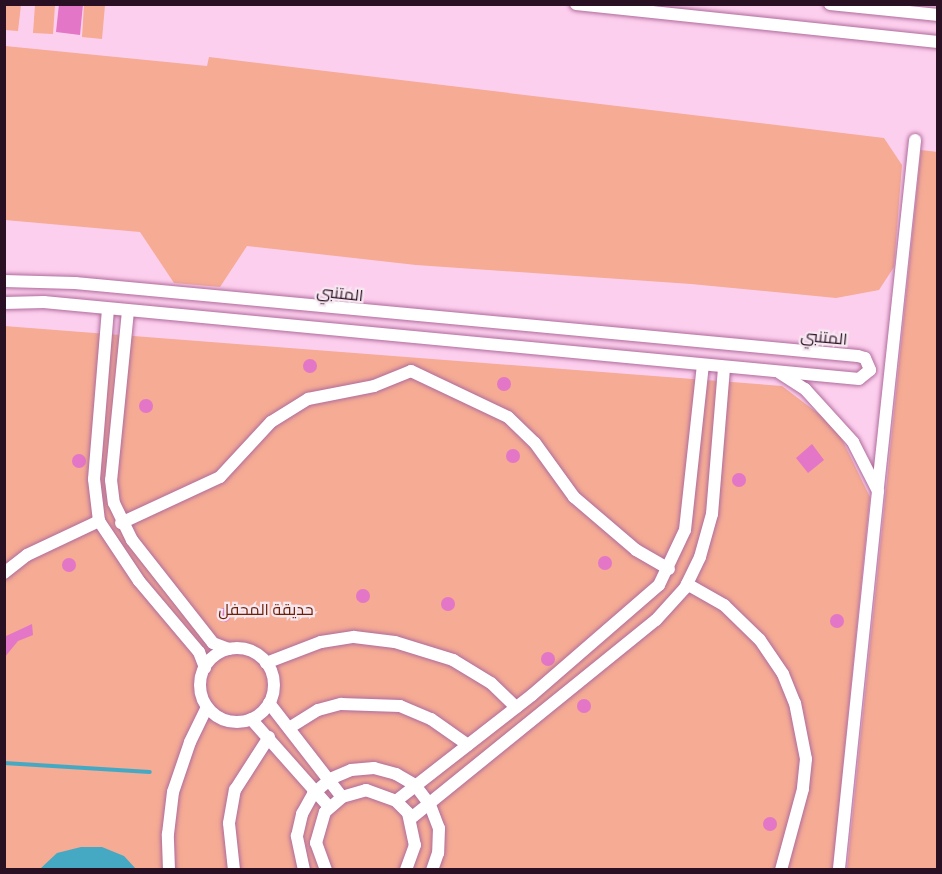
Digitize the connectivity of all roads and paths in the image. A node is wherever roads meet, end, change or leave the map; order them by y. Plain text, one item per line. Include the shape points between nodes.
1 (576, 4) edge
2 (831, 4) edge
3 (622, 6) edge
4 (932, 11) edge
5 (938, 42) edge
6 (915, 140) dead end
7 (4, 281) edge
8 (4, 303) edge
9 (108, 309) junction
10 (128, 311) junction
11 (703, 365) junction
12 (724, 367) junction
13 (776, 371) junction
14 (878, 491) junction
15 (99, 521) junction
16 (121, 523) junction
17 (669, 569) junction
18 (4, 573) edge
19 (687, 584) junction
20 (230, 649) junction
21 (266, 663) junction
22 (205, 668) junction
23 (269, 703) junction
24 (207, 707) junction
25 (516, 707) junction
26 (251, 719) junction
27 (289, 728) junction
28 (269, 736) junction
29 (468, 745) junction
30 (330, 779) junction
31 (415, 785) junction
32 (316, 791) junction
33 (342, 797) junction
34 (396, 801) junction
35 (430, 805) junction
36 (329, 807) junction
37 (410, 819) junction
38 (321, 868) edge
39 (169, 870) edge
40 (234, 870) edge
41 (304, 870) edge
42 (405, 870) edge
43 (432, 870) edge
44 (781, 870) edge
45 (839, 870) edge

1 - 3 street
2 - 4 street
3 - 5 street
6 - 14 street
7 - 13 street, المتنبي via 75,283 850,356 865,358 870,370 859,379
8 - 9 street, المتنبي
9 - 10 street, المتنبي
9 - 15 street via 94,479
10 - 11 street, المتنبي
10 - 16 street via 111,480
11 - 12 street, المتنبي
11 - 17 street via 687,520
12 - 13 street, المتنبي
12 - 19 street via 712,514 700,557
13 - 14 street via 805,389 846,433 871,472
14 - 45 street
15 - 18 street via 27,555
15 - 22 street via 139,581 199,652
16 - 17 street via 220,477 271,422 308,399 374,386 411,371 508,417 536,443 573,497 636,550
16 - 20 street via 213,643
17 - 25 street via 638,605
19 - 35 street via 656,620
19 - 44 street via 724,605 754,633 783,674 795,703 805,749 803,789
20 - 21 street via 253,652
20 - 22 street via 218,654
21 - 23 street via 273,680
21 - 25 street via 321,642 354,637 395,642 453,660 490,683
22 - 24 street via 200,684
23 - 26 street
23 - 27 street
24 - 26 street via 227,721
24 - 39 street via 190,742 174,792 168,834
25 - 29 street
26 - 28 street
27 - 29 street via 318,710 341,704 400,706 431,719
27 - 30 street
28 - 32 street
28 - 40 street via 235,790 229,823
29 - 31 street
30 - 31 street via 351,770 374,768
30 - 32 street
30 - 33 street
31 - 34 street
31 - 35 street
32 - 36 street
32 - 41 street via 302,814 297,836
33 - 34 street via 366,790
33 - 36 street
34 - 37 street
35 - 37 street
35 - 43 street via 439,828 438,853
36 - 38 street via 318,827 316,843
37 - 42 street via 416,845

